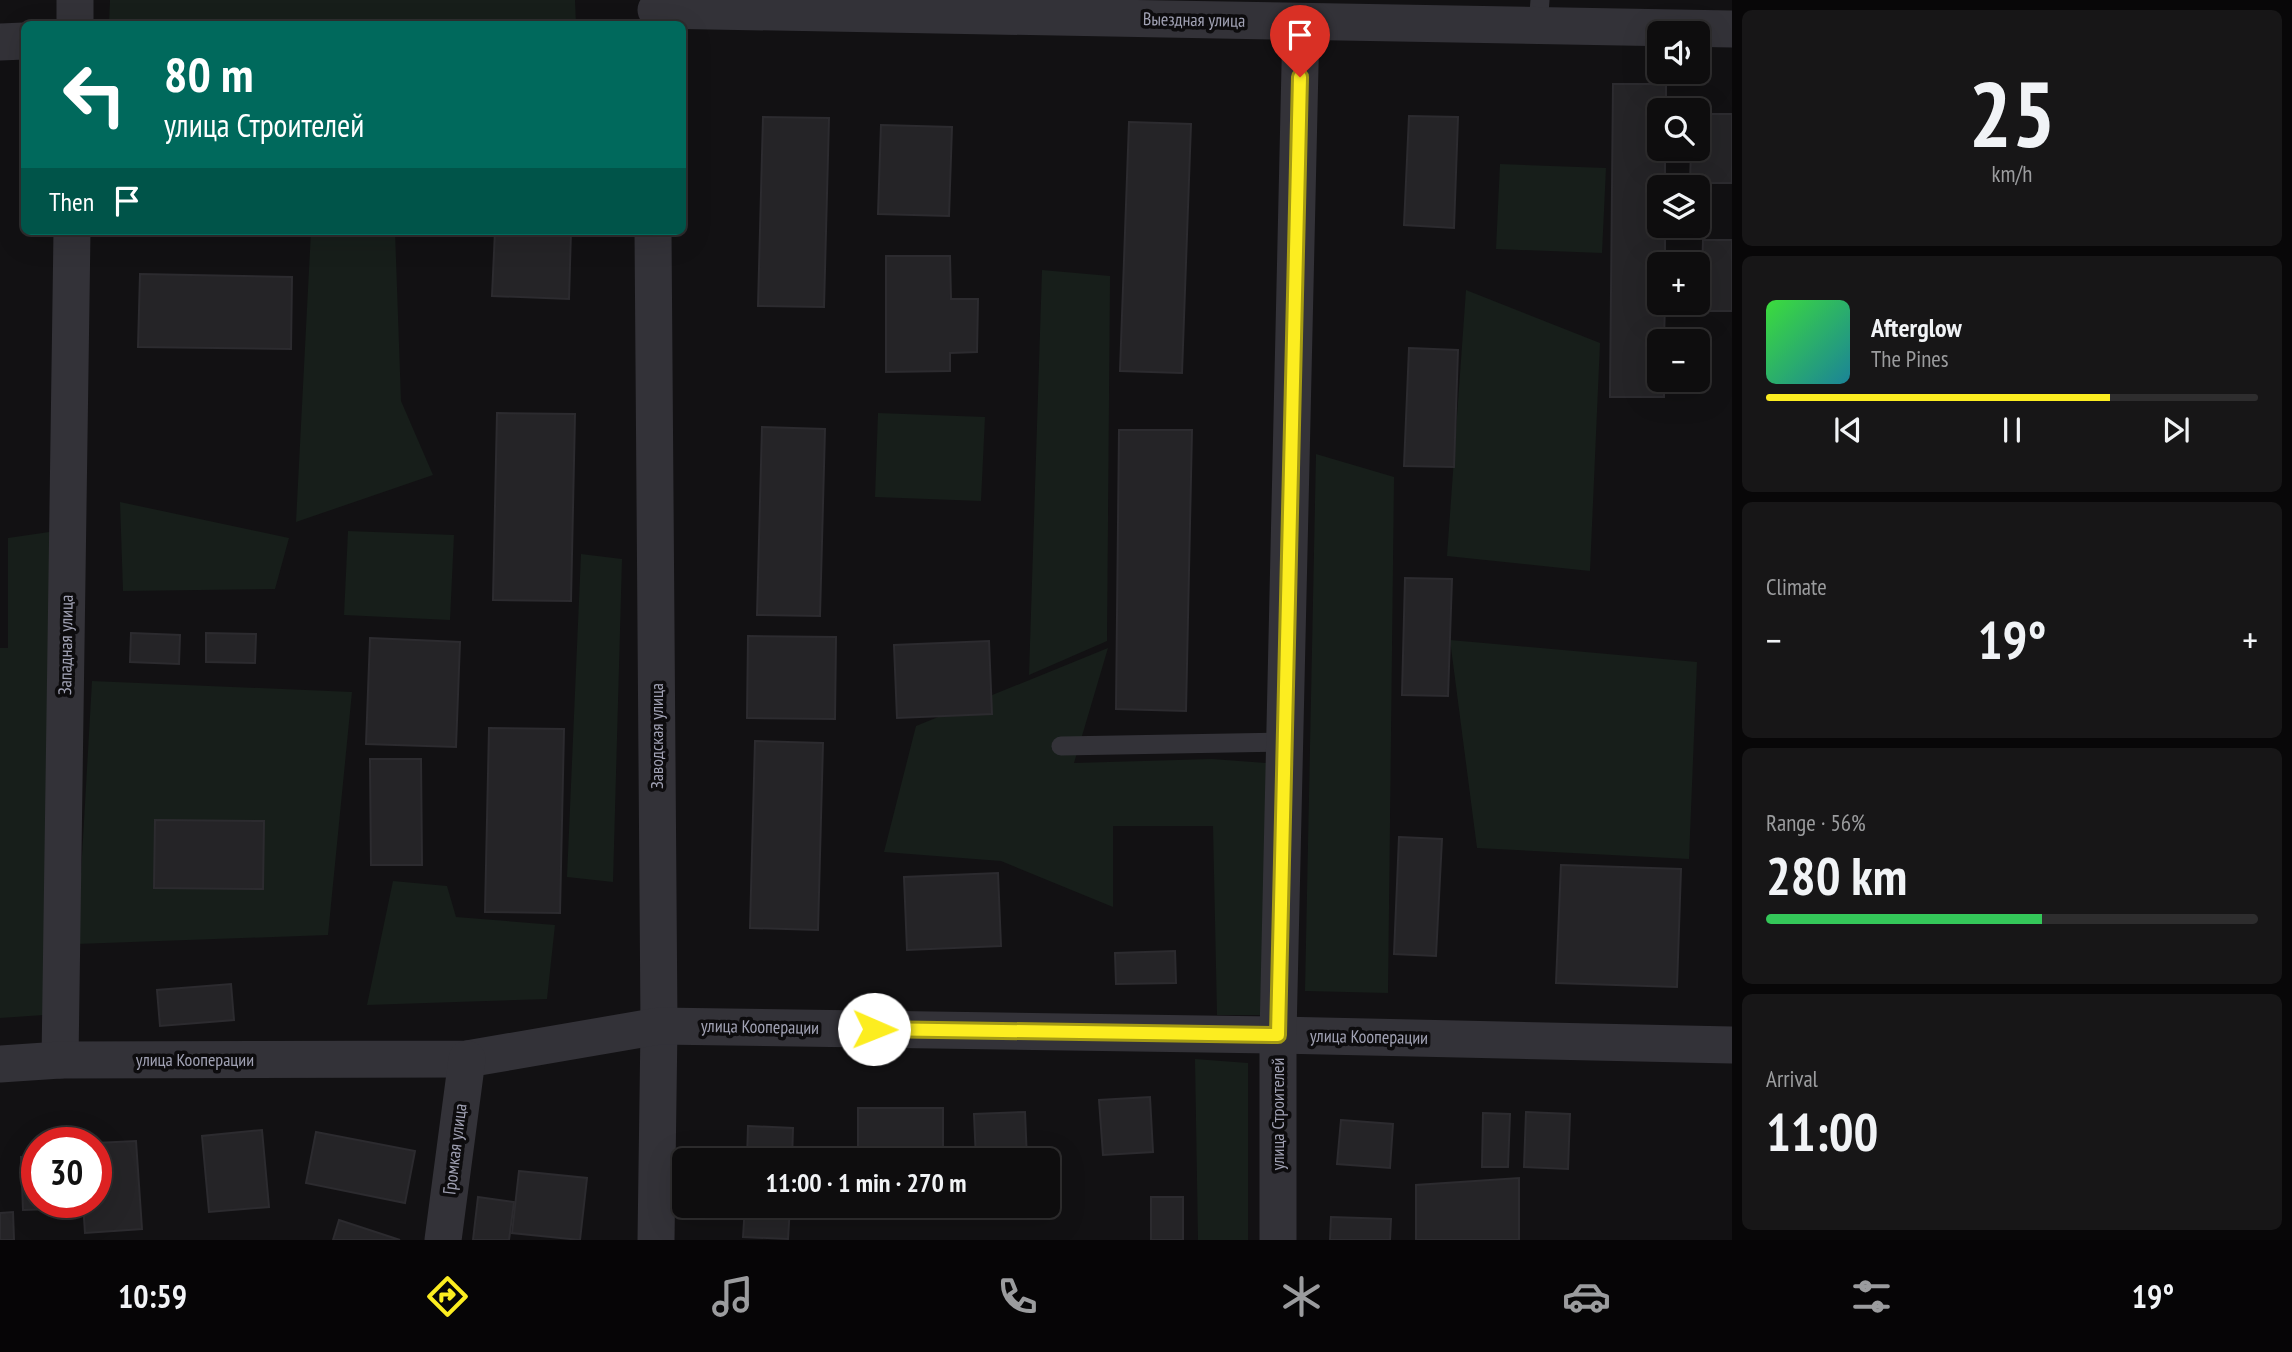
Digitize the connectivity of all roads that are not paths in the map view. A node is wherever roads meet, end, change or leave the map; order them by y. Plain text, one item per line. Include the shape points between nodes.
1 (75, 0) edge
2 (655, 11) edge
3 (1539, 13) edge
4 (75, 21) edge
5 (1301, 22) junction
6 (1732, 29) edge
7 (21, 41) edge
8 (0, 42) edge
9 (72, 235) edge
10 (653, 235) edge
11 (1284, 742) junction
12 (1060, 746) dead end
13 (659, 1026) junction
14 (1278, 1035) junction
15 (1732, 1045) edge
16 (467, 1059) junction
17 (60, 1060) junction
18 (0, 1063) edge
19 (443, 1240) edge
20 (656, 1240) edge
21 (1278, 1240) edge

1 - 4 street
2 - 5 street, Выездная улица
3 - 5 street, Выездная улица
3 - 6 street, Выездная улица
5 - 11 street, улица Строителей
7 - 8 street
9 - 17 street, Западная улица
10 - 13 street, Заводская улица
11 - 12 lane
11 - 14 street, улица Строителей
13 - 14 street, улица Кооперации
13 - 16 street, улица Кооперации
13 - 20 street, Заводская улица
14 - 15 street, улица Кооперации
14 - 21 street, улица Строителей
16 - 17 street, улица Кооперации
16 - 19 street, Громкая улица
17 - 18 street, улица Кооперации

